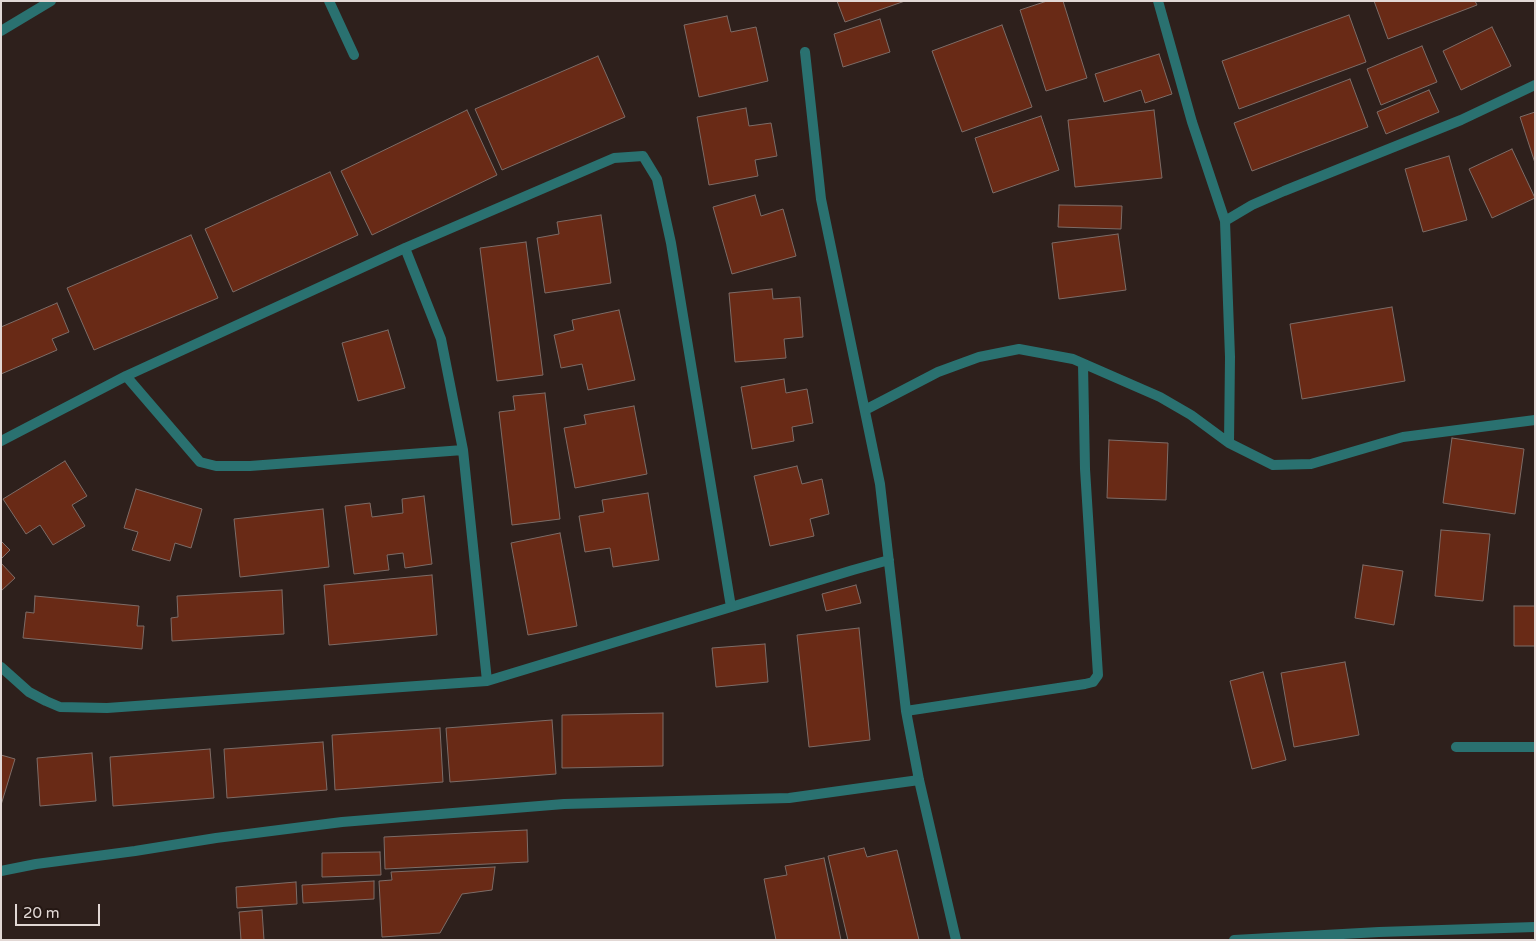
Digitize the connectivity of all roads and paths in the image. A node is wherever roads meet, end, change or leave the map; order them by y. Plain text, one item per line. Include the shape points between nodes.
1 (51, 1) edge
2 (329, 1) edge
3 (1158, 1) edge
4 (1, 31) edge
5 (805, 52) dead end
6 (354, 55) dead end
7 (1535, 85) edge
8 (1224, 221) junction
9 (405, 248) junction
10 (1083, 364) junction
11 (126, 376) junction
12 (865, 410) junction
13 (1535, 420) edge
14 (1, 441) edge
15 (1229, 443) junction
16 (463, 450) junction
17 (889, 560) junction
18 (731, 607) junction
19 (1, 668) edge
20 (488, 681) junction
21 (906, 711) junction
22 (1456, 747) dead end
23 (1535, 747) edge
24 (919, 780) junction
25 (1, 871) edge
26 (1535, 927) edge
27 (956, 940) edge
28 (1234, 940) edge

1 - 4 street
2 - 6 street
3 - 8 street
5 - 12 street via 821,198
7 - 8 street via 1461,120 1284,191
8 - 15 street via 1230,357
9 - 11 street
9 - 16 street via 441,339
9 - 18 street via 614,158 643,156 657,179 670,244
10 - 12 street via 1073,359 1019,349 979,357 938,372
10 - 15 street via 1160,397
10 - 21 street via 1085,470 1098,676 1085,684
11 - 14 street
11 - 16 street via 200,462 216,466
12 - 17 street via 880,484
13 - 15 street via 1403,437 1311,464 1273,465
16 - 20 street
17 - 18 street
17 - 21 street
18 - 20 street
19 - 20 street via 29,692 46,701 60,707 88,708
21 - 24 street
22 - 23 street
24 - 25 street via 790,798 564,804 342,822
24 - 27 street
26 - 28 street

